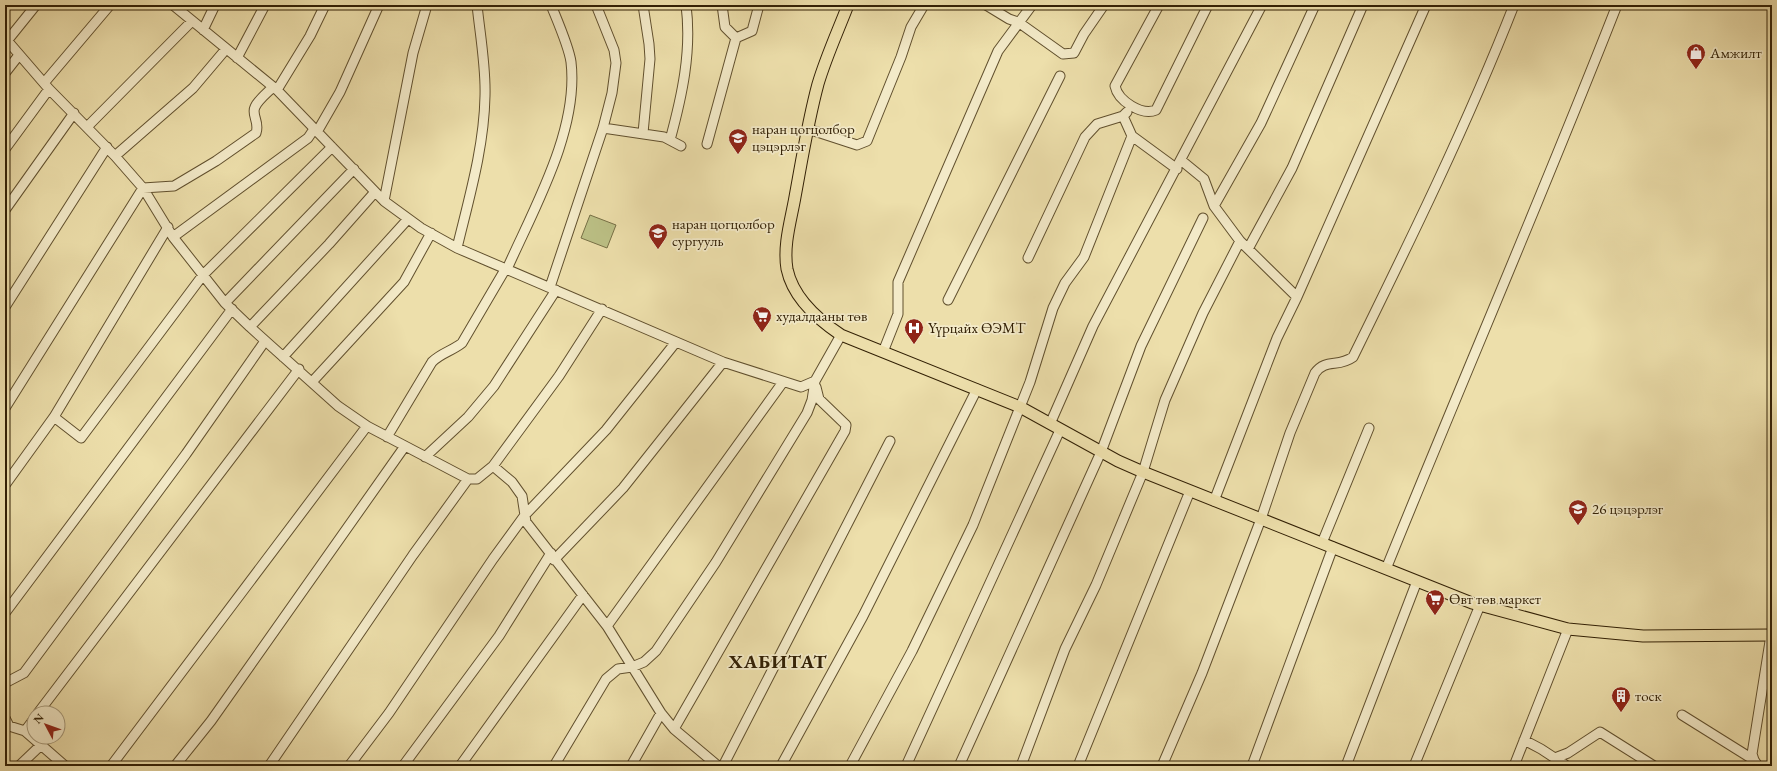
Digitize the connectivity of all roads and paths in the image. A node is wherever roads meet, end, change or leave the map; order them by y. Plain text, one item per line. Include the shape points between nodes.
1 (36, 5) edge
2 (110, 5) edge
3 (173, 5) edge
4 (215, 5) edge
5 (265, 5) edge
6 (325, 5) edge
7 (378, 5) edge
8 (427, 5) edge
9 (477, 5) edge
10 (551, 5) edge
11 (596, 5) edge
12 (643, 5) edge
13 (686, 5) edge
14 (722, 5) edge
15 (760, 5) edge
16 (848, 5) edge
17 (924, 5) edge
18 (986, 5) edge
19 (1032, 5) edge
20 (1104, 5) edge
21 (1159, 5) edge
22 (1208, 5) edge
23 (1262, 5) edge
24 (1315, 5) edge
25 (1363, 5) edge
26 (1426, 5) edge
27 (1514, 5) edge
28 (1617, 5) edge
29 (192, 21) junction
30 (1018, 22) junction
31 (203, 30) junction
32 (736, 38) junction
33 (6, 39) edge
34 (226, 49) junction
35 (19, 55) junction
36 (237, 58) junction
37 (5, 74) edge
38 (1060, 76) dead end
39 (47, 86) junction
40 (275, 89) junction
41 (1132, 107) junction
42 (74, 114) junction
43 (1123, 116) junction
44 (87, 127) junction
45 (603, 128) junction
46 (808, 129) junction
47 (315, 131) junction
48 (643, 133) junction
49 (1132, 136) junction
50 (670, 140) junction
51 (707, 144) dead end
52 (681, 146) dead end
53 (107, 147) junction
54 (332, 147) junction
55 (5, 150) edge
56 (115, 156) junction
57 (1179, 165) junction
58 (354, 169) junction
59 (143, 188) junction
60 (375, 192) junction
61 (384, 201) junction
62 (1214, 206) junction
63 (5, 210) edge
64 (1203, 218) dead end
65 (408, 219) junction
66 (168, 227) junction
67 (431, 233) junction
68 (173, 237) junction
69 (1240, 241) junction
70 (457, 248) junction
71 (1248, 249) junction
72 (1028, 258) dead end
73 (507, 269) junction
74 (203, 274) junction
75 (553, 288) junction
76 (1297, 297) junction
77 (948, 300) dead end
78 (228, 306) junction
79 (5, 307) edge
80 (602, 309) junction
81 (250, 327) junction
82 (841, 335) junction
83 (265, 341) junction
84 (676, 342) junction
85 (884, 352) junction
86 (283, 357) junction
87 (723, 362) junction
88 (299, 369) junction
89 (815, 381) junction
90 (312, 382) junction
91 (783, 382) junction
92 (976, 389) junction
93 (5, 408) edge
94 (1020, 408) junction
95 (54, 417) junction
96 (1050, 424) junction
97 (367, 426) junction
98 (1369, 428) dead end
99 (1060, 430) junction
100 (387, 437) junction
101 (890, 441) dead end
102 (405, 446) junction
103 (1101, 452) junction
104 (425, 457) junction
105 (493, 466) junction
106 (1143, 472) junction
107 (468, 479) junction
108 (5, 485) edge
109 (1190, 491) junction
110 (1214, 501) junction
111 (525, 515) junction
112 (1261, 519) junction
113 (1322, 543) junction
114 (1333, 547) junction
115 (553, 556) junction
116 (1386, 569) junction
117 (1416, 580) junction
118 (584, 595) junction
119 (1480, 605) junction
120 (5, 613) edge
121 (607, 626) junction
122 (1568, 629) junction
123 (1771, 635) edge
124 (632, 667) junction
125 (5, 683) edge
126 (44, 705) edge
127 (661, 713) junction
128 (1682, 715) dead end
129 (5, 718) edge
130 (674, 729) junction
131 (25, 731) edge
132 (1524, 740) junction
133 (41, 745) joint
134 (1555, 758) junction
135 (1756, 763) edge
136 (712, 764) edge
137 (20, 766) edge
138 (65, 766) edge
139 (111, 766) edge
140 (176, 766) edge
141 (269, 766) edge
142 (349, 766) edge
143 (403, 766) edge
144 (460, 766) edge
145 (554, 766) edge
146 (631, 766) edge
147 (723, 766) edge
148 (781, 766) edge
149 (850, 766) edge
150 (906, 766) edge
151 (959, 766) edge
152 (1021, 766) edge
153 (1078, 766) edge
154 (1162, 766) edge
155 (1252, 766) edge
156 (1346, 766) edge
157 (1414, 766) edge
158 (1514, 766) edge
159 (1566, 766) edge
160 (1654, 766) edge

1 - 33 street
2 - 39 street
3 - 29 street
4 - 31 street
5 - 36 street
6 - 40 street via 310,36
7 - 47 street via 340,92
8 - 61 street via 413,53
9 - 70 street via 486,94 484,124 479,157
10 - 73 street via 571,61 571,98 557,155
11 - 45 street via 614,50 616,63
12 - 48 street via 650,59
13 - 50 street via 687,62 682,96
14 - 32 street via 725,27
15 - 32 street via 752,31
16 - 46 main road via 819,84
17 - 46 street via 911,27 867,141 857,145
18 - 30 street via 1008,19
19 - 30 street
20 - 30 street via 1071,54 1063,54
21 - 41 street via 1115,86 1118,93
22 - 41 street via 1156,110 1147,112
23 - 57 street
24 - 62 street via 1261,123
25 - 71 street via 1292,168
26 - 76 street
27 - 112 street via 1423,213 1353,357 1339,364 1326,364 1319,367 1315,373 1290,433
28 - 116 street
29 - 31 street
29 - 44 street
30 - 85 street via 998,51 898,282 898,314
31 - 34 street
32 - 51 street
33 - 35 street
34 - 36 street
34 - 56 street via 193,88
35 - 37 street
35 - 39 street
36 - 40 street
38 - 77 street
39 - 42 street
39 - 55 street
40 - 47 street
40 - 59 street via 254,107 258,127 256,133 174,186
41 - 43 street
42 - 44 street
42 - 63 street
43 - 49 street
43 - 72 street via 1097,124 1085,137
44 - 53 street
45 - 48 street
45 - 75 street
46 - 82 main road via 788,235 787,269 799,298 814,314
47 - 54 street
47 - 68 street
48 - 50 street
49 - 57 street
49 - 94 street via 1084,257 1065,283 1052,308
50 - 52 street
53 - 56 street
53 - 79 street
54 - 58 street
54 - 74 street
56 - 59 street
57 - 62 street via 1204,179
57 - 96 street via 1093,326
58 - 60 street
58 - 78 street
59 - 66 street
59 - 93 street
60 - 61 street
60 - 81 street
61 - 65 street
62 - 69 street
64 - 103 street via 1141,346
65 - 67 street
65 - 86 street
66 - 68 street
66 - 95 street
67 - 70 street
67 - 90 street via 404,282
68 - 74 street
69 - 71 street
69 - 106 street via 1203,313 1165,400
70 - 73 street
71 - 76 street
73 - 75 street
73 - 100 street via 462,343 440,354 432,362
74 - 78 street
74 - 95 street via 81,438
75 - 80 street
75 - 104 street via 494,386 468,417
76 - 110 street via 1277,338
78 - 81 street
78 - 120 street
80 - 84 street
80 - 105 street via 559,376
81 - 83 street
82 - 85 main road
82 - 89 street
83 - 86 street
83 - 125 street via 186,454 24,673
84 - 87 street
84 - 111 street via 606,430
85 - 92 main road
86 - 88 street
87 - 91 street
87 - 115 street via 623,488
88 - 90 street
88 - 126 street
89 - 91 street via 800,387
89 - 124 street via 807,413 716,562 656,651 644,662
89 - 130 street via 819,399 846,425 845,431
90 - 97 street via 338,406
91 - 121 street
92 - 94 main road
92 - 148 street via 863,616
94 - 96 main road
94 - 149 street via 973,525 912,650
95 - 108 street
96 - 99 main road
97 - 100 street
97 - 139 street
98 - 113 street
99 - 103 main road
99 - 150 street
100 - 102 street
101 - 147 street
102 - 104 street
102 - 140 street via 211,722
103 - 106 main road
103 - 151 street
104 - 107 street
105 - 107 street via 477,479
105 - 111 street via 512,482 522,496
106 - 109 main road
106 - 152 street via 1096,585 1065,649
107 - 141 street
109 - 110 main road
109 - 153 street
110 - 112 main road
111 - 115 street via 526,522
111 - 142 street via 389,713
112 - 113 main road
112 - 154 street via 1202,673
113 - 114 main road
114 - 116 main road
114 - 155 street
115 - 118 street
115 - 143 street via 499,636
116 - 117 main road
117 - 119 main road
117 - 156 street
118 - 121 street
118 - 144 street
119 - 122 main road
119 - 157 street
121 - 124 street
122 - 123 main road via 1643,636
122 - 132 street
123 - 135 street via 1752,754
124 - 127 street
124 - 145 street via 618,669 606,679
127 - 130 street
127 - 146 street
128 - 135 street
129 - 131 street via 9,726
130 - 136 street
132 - 134 street
132 - 158 street
133 - 137 street
133 - 138 street
134 - 159 street
134 - 160 street via 1568,753 1600,732

